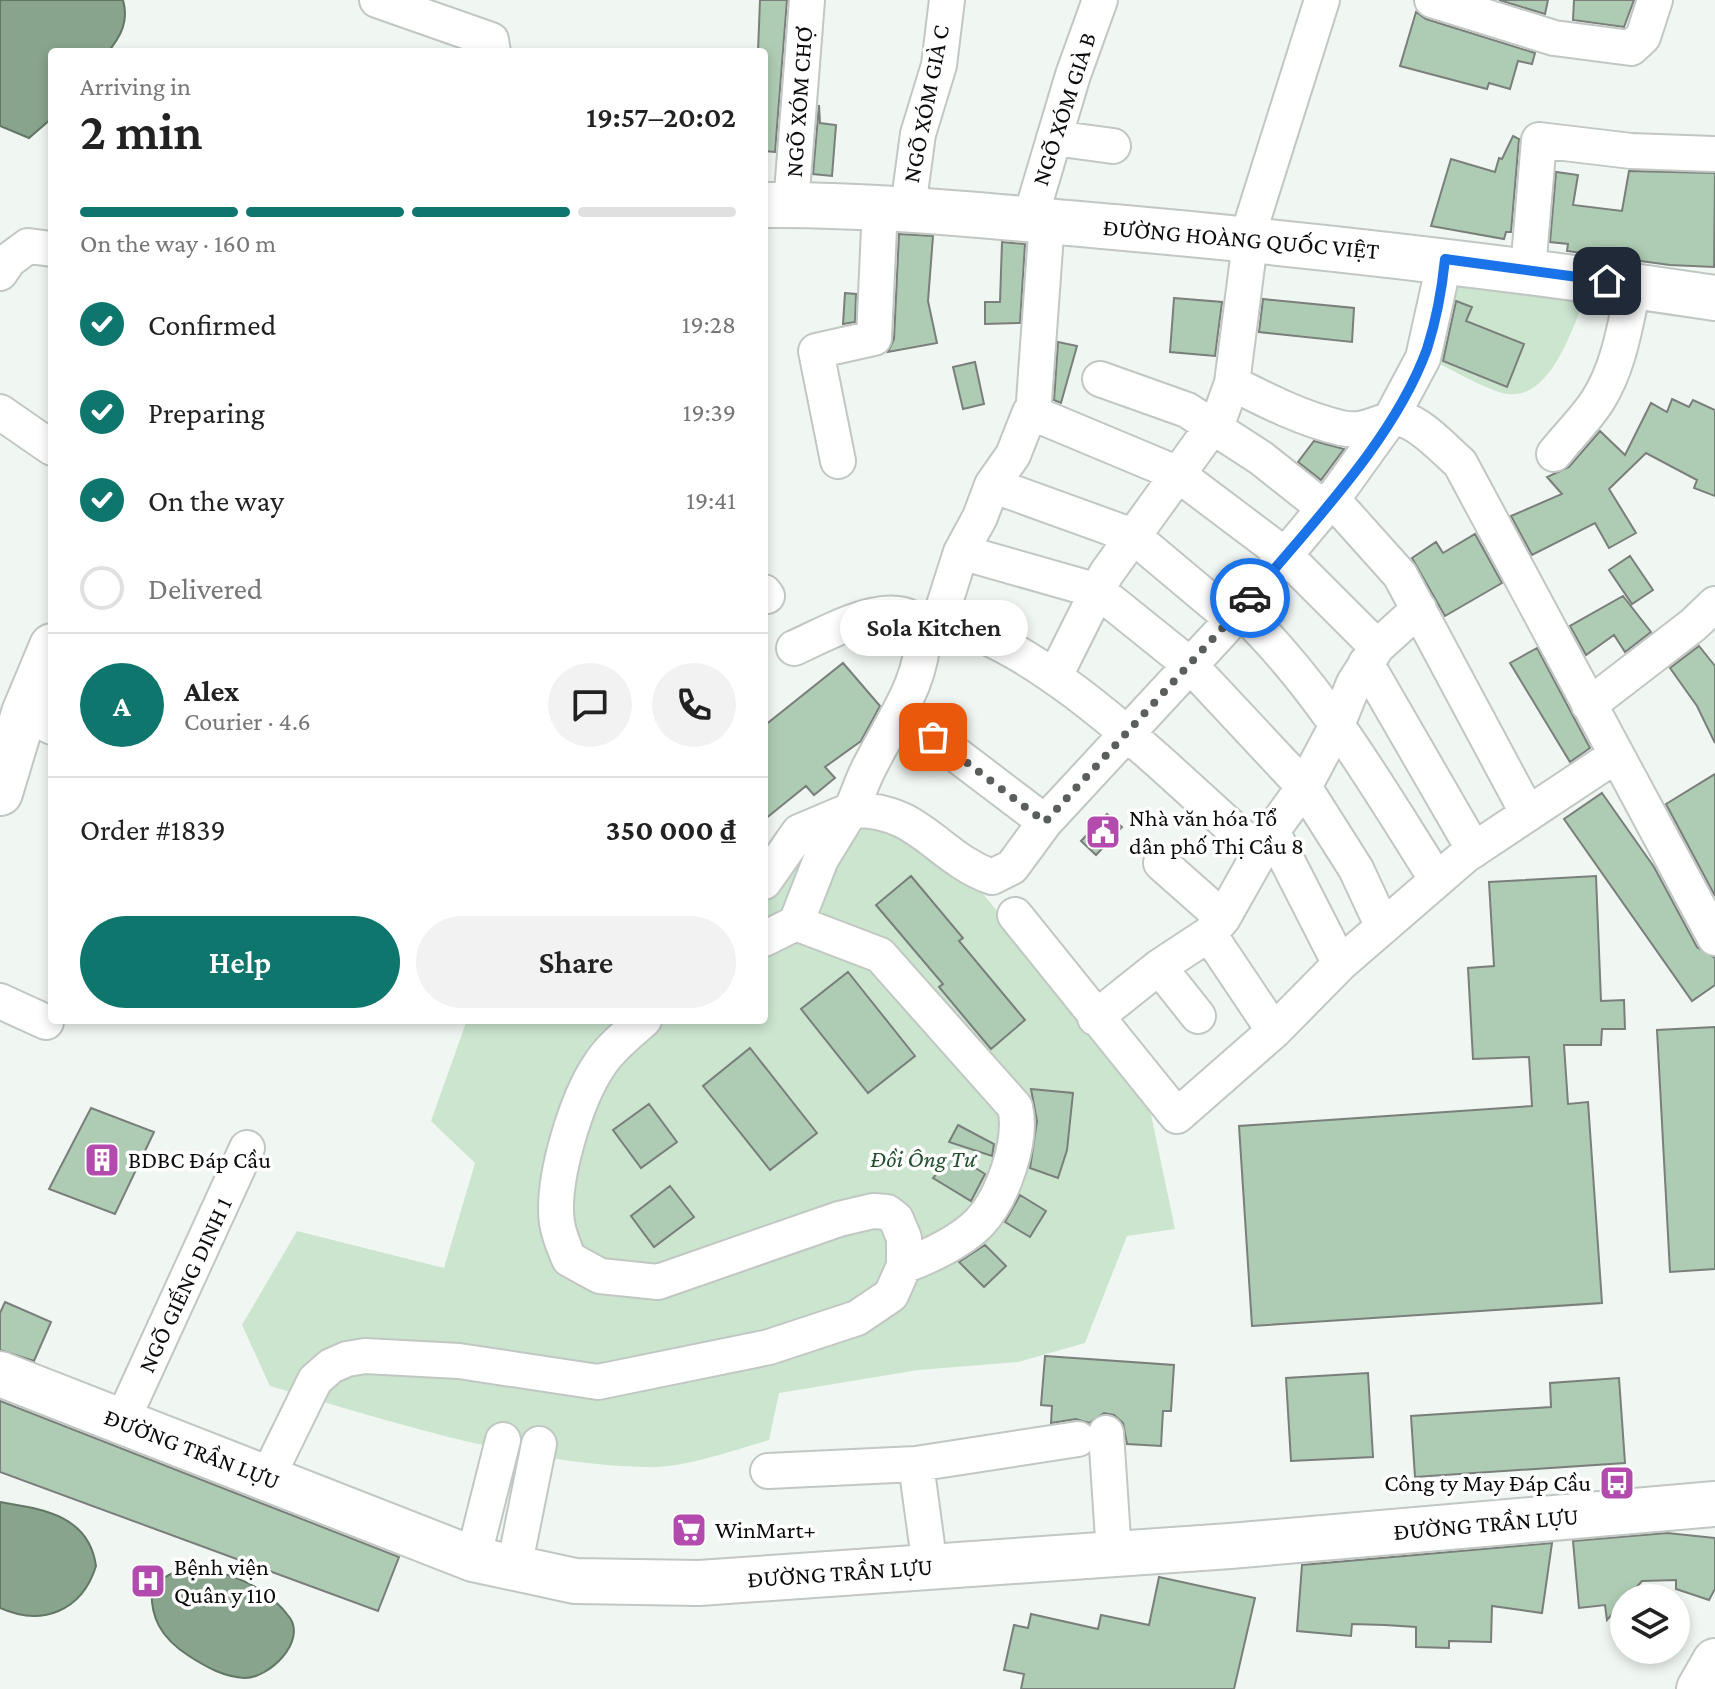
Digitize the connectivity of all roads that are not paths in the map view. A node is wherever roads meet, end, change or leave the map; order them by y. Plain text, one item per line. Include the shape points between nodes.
1 (377, 0) edge
2 (807, 0) edge
3 (947, 0) edge
4 (1100, 0) edge
5 (1322, 0) edge
6 (1432, 0) edge
7 (1655, 0) edge
8 (430, 9) edge
9 (492, 48) edge
10 (1054, 138) junction
11 (1113, 146) dead end
12 (1713, 154) dead end
13 (777, 205) edge
14 (894, 207) junction
15 (1038, 220) junction
16 (1250, 239) junction
17 (48, 248) edge
18 (1445, 259) junction
19 (1528, 270) junction
20 (0, 273) edge
21 (1634, 285) junction
22 (1715, 298) edge
23 (1100, 379) dead end
24 (1232, 383) junction
25 (1034, 401) dead end
26 (0, 412) edge
27 (1391, 418) junction
28 (1212, 427) junction
29 (48, 445) edge
30 (1554, 454) dead end
31 (838, 461) dead end
32 (1176, 473) junction
33 (992, 485) junction
34 (1328, 504) junction
35 (1133, 536) junction
36 (961, 552) junction
37 (1285, 555) junction
38 (1098, 591) junction
39 (1715, 604) edge
40 (1419, 609) junction
41 (1236, 614) junction
42 (794, 648) dead end
43 (1372, 655) junction
44 (1190, 665) junction
45 (48, 667) edge
46 (1055, 676) junction
47 (1589, 705) junction
48 (38, 720) edge
49 (1337, 725) junction
50 (1125, 736) junction
51 (933, 737) dead end
52 (1615, 756) junction
53 (1304, 787) junction
54 (0, 793) edge
55 (851, 810) junction
56 (1528, 814) junction
57 (1045, 822) junction
58 (1266, 841) junction
59 (1474, 850) junction
60 (1161, 863) dead end
61 (768, 876) edge
62 (1437, 880) junction
63 (1015, 915) dead end
64 (796, 923) junction
65 (1216, 926) junction
66 (1383, 927) junction
67 (768, 937) edge
68 (1715, 937) edge
69 (1340, 964) junction
70 (1159, 967) junction
71 (0, 1001) edge
72 (1198, 1016) dead end
73 (1095, 1018) junction
74 (46, 1022) dead end
75 (640, 1024) edge
76 (1274, 1031) junction
77 (247, 1148) dead end
78 (904, 1266) junction
79 (0, 1374) edge
80 (122, 1421) junction
81 (503, 1440) dead end
82 (539, 1444) dead end
83 (916, 1464) junction
84 (768, 1471) dead end
85 (267, 1478) junction
86 (1715, 1504) edge
87 (1114, 1554) junction
88 (494, 1564) junction
89 (930, 1567) junction
90 (1715, 1661) edge
91 (1699, 1689) edge

1 - 8 street
2 - 13 street, NGÕ XÓM CHỢ
3 - 14 street, NGÕ XÓM GIÀ C via 939,65
4 - 10 street, NGÕ XÓM GIÀ B
5 - 16 street
6 - 7 street via 1554,38 1631,48 1643,37
8 - 9 street via 491,40
10 - 11 street
10 - 15 street, NGÕ XÓM GIÀ B
12 - 19 street via 1539,140
13 - 14 main road, ĐƯỜNG HOÀNG QUỐC VIỆT
14 - 15 main road, ĐƯỜNG HOÀNG QUỐC VIỆT
14 - 31 street, NGÕ XÓM GIÀ C via 874,338 816,351
15 - 16 main road, ĐƯỜNG HOÀNG QUỐC VIỆT
15 - 25 street, NGÕ XÓM GIÀ B
16 - 18 main road, ĐƯỜNG HOÀNG QUỐC VIỆT
16 - 24 street
17 - 20 street via 28,246
18 - 19 main road, ĐƯỜNG HOÀNG QUỐC VIỆT
18 - 27 street via 1428,346
19 - 21 main road, ĐƯỜNG HOÀNG QUỐC VIỆT
21 - 22 main road, ĐƯỜNG HOÀNG QUỐC VIỆT
21 - 30 street via 1610,376 1598,400
23 - 28 street via 1187,410
24 - 27 street via 1343,429 1371,429
24 - 28 street
26 - 29 street
27 - 34 street
27 - 47 street via 1417,427 1460,463
28 - 32 street
28 - 34 street
32 - 33 street via 1030,412 1013,455
32 - 35 street
32 - 37 street
33 - 35 street
33 - 36 street
34 - 37 street
34 - 40 street via 1400,575
35 - 38 street
35 - 41 street
36 - 38 street
36 - 46 street via 939,621 961,625
37 - 41 street
37 - 43 street
38 - 44 street
38 - 46 street
39 - 47 street
40 - 43 street
40 - 56 street
41 - 44 street
41 - 49 street via 1282,650
42 - 55 street via 874,615 904,615 916,619 923,630 909,695
43 - 49 street
43 - 59 street
44 - 50 street
44 - 53 street
45 - 48 main road
46 - 50 street
47 - 52 street
48 - 54 main road
49 - 53 street
49 - 62 street
50 - 57 street
50 - 58 street
51 - 57 street
52 - 56 street
52 - 68 street
53 - 58 street
53 - 66 street via 1356,869
55 - 57 street via 904,820 992,877 1012,867
55 - 61 street via 799,832
55 - 64 street via 821,859
56 - 59 street
58 - 65 street
58 - 69 street
59 - 62 street
60 - 65 street
62 - 66 street
63 - 73 street
64 - 67 street
64 - 78 street via 880,955 1015,1107 1017,1144 979,1223 935,1254
65 - 70 street
65 - 76 street
66 - 69 street
69 - 76 street
70 - 72 street
70 - 73 street
71 - 74 street
73 - 76 street via 1177,1116
75 - 78 street via 602,1061 582,1102 556,1198 569,1259 600,1276 658,1282 873,1211 887,1212 903,1228
77 - 80 street, NGÕ GIẾNG DINH 1
78 - 85 street via 891,1295 832,1328 619,1379 575,1381 459,1361 347,1359 315,1380
79 - 80 main road, ĐƯỜNG TRẦN LỰU
80 - 85 main road, ĐƯỜNG TRẦN LỰU
81 - 88 street
82 - 88 street
83 - 84 street
83 - 87 street via 1092,1436
83 - 89 street
85 - 88 main road, ĐƯỜNG TRẦN LỰU
86 - 87 main road, ĐƯỜNG TRẦN LỰU
87 - 89 main road, ĐƯỜNG TRẦN LỰU
88 - 89 main road, ĐƯỜNG TRẦN LỰU via 575,1581 699,1583
90 - 91 main road

